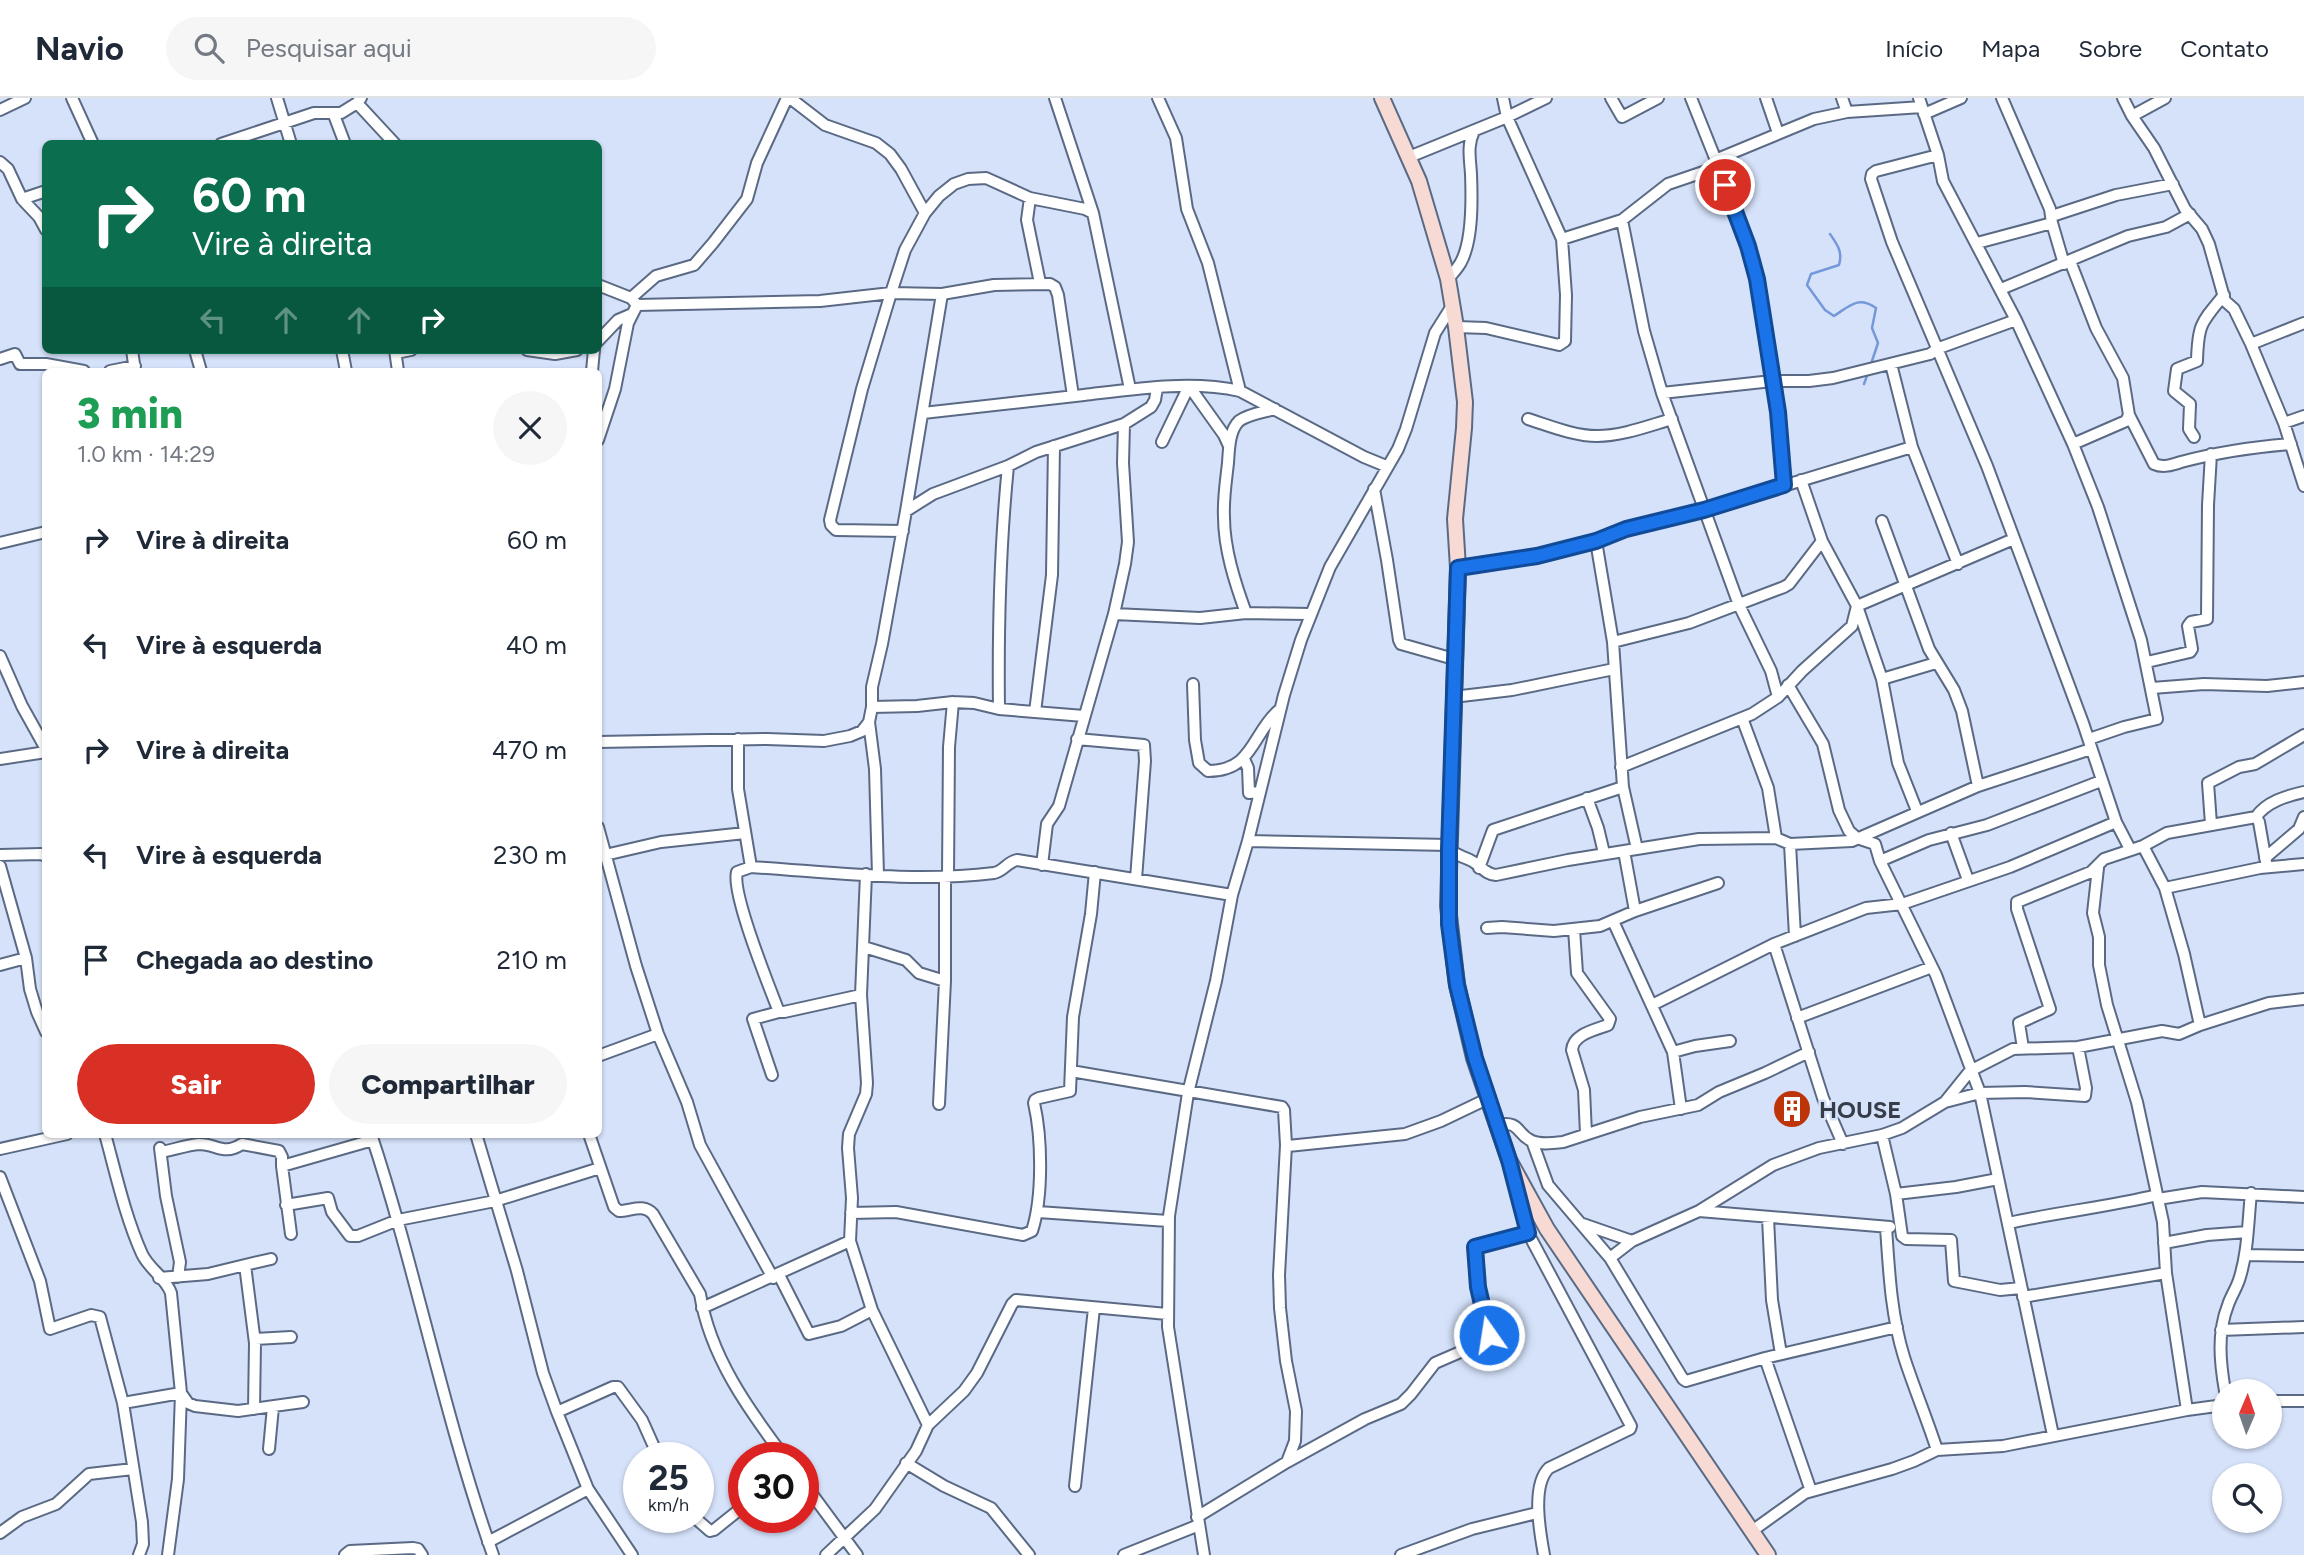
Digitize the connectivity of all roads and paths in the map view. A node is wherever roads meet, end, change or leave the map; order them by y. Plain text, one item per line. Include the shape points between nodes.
1 (25, 98) edge
2 (72, 98) edge
3 (277, 98) edge
4 (789, 98) edge
5 (1055, 98) edge
6 (1158, 98) edge
7 (1382, 98) edge
8 (1503, 98) edge
9 (1546, 98) edge
10 (1611, 98) edge
11 (1658, 98) edge
12 (1691, 98) edge
13 (1766, 98) edge
14 (1842, 98) edge
15 (1961, 98) edge
16 (2002, 98) edge
17 (2123, 98) edge
18 (2165, 98) edge
19 (359, 101) edge
20 (1922, 106) edge
21 (0, 110) edge
22 (1847, 112) junction
23 (334, 115) junction
24 (2132, 116) junction
25 (1507, 117) junction
26 (284, 122) junction
27 (1474, 131) junction
28 (1778, 133) junction
29 (91, 140) edge
30 (232, 140) edge
31 (290, 140) edge
32 (343, 140) edge
33 (392, 140) edge
34 (1938, 155) junction
35 (1409, 157) junction
36 (0, 162) edge
37 (1717, 163) junction
38 (2173, 184) junction
39 (42, 192) edge
40 (1030, 198) junction
41 (22, 199) junction
42 (925, 213) junction
43 (1093, 213) junction
44 (2190, 214) junction
45 (2052, 219) junction
46 (1622, 220) junction
47 (42, 223) edge
48 (1562, 239) junction
49 (1977, 243) junction
50 (2067, 263) junction
51 (1448, 279) junction
52 (1040, 283) junction
53 (602, 287) edge
54 (2001, 289) junction
55 (891, 293) junction
56 (942, 294) junction
57 (2224, 295) junction
58 (633, 306) junction
59 (1452, 306) junction
60 (2016, 320) junction
61 (2304, 323) edge
62 (1456, 327) junction
63 (602, 337) edge
64 (2251, 344) junction
65 (1939, 348) junction
66 (0, 359) edge
67 (1891, 364) junction
68 (70, 368) edge
69 (1772, 381) junction
70 (1189, 386) junction
71 (1157, 388) junction
72 (1130, 389) junction
73 (1240, 391) junction
74 (1662, 393) junction
75 (1073, 396) junction
76 (1275, 409) junction
77 (923, 413) junction
78 (2129, 415) junction
79 (2304, 416) edge
80 (1528, 419) dead end
81 (1672, 419) junction
82 (2284, 423) junction
83 (1124, 424) junction
84 (602, 428) edge
85 (2194, 437) dead end
86 (1162, 442) dead end
87 (2073, 444) junction
88 (2291, 444) junction
89 (1054, 446) junction
90 (1229, 446) junction
91 (1912, 447) junction
92 (2211, 454) junction
93 (1008, 466) junction
94 (1386, 466) junction
95 (1801, 480) junction
96 (1784, 485) junction
97 (2304, 486) edge
98 (1374, 489) junction
99 (1704, 510) junction
100 (906, 511) junction
101 (1882, 521) dead end
102 (903, 531) junction
103 (42, 533) edge
104 (1596, 541) junction
105 (1822, 541) junction
106 (2013, 541) junction
107 (0, 543) edge
108 (1958, 564) junction
109 (1458, 568) junction
110 (1906, 585) junction
111 (1739, 606) junction
112 (1857, 606) junction
113 (1246, 613) junction
114 (1115, 614) junction
115 (1310, 614) junction
116 (1613, 642) junction
117 (0, 656) edge
118 (1454, 659) junction
119 (2147, 662) junction
120 (1936, 663) junction
121 (1614, 669) junction
122 (1882, 679) junction
123 (2304, 682) edge
124 (1193, 684) dead end
125 (1788, 685) junction
126 (2152, 688) junction
127 (1453, 697) junction
128 (1778, 697) junction
129 (953, 702) junction
130 (872, 707) junction
131 (999, 709) junction
132 (1280, 709) junction
133 (1035, 712) junction
134 (1084, 716) junction
135 (1742, 718) junction
136 (869, 722) junction
137 (2304, 735) edge
138 (738, 739) junction
139 (1077, 739) junction
140 (602, 742) edge
141 (42, 743) edge
142 (2090, 744) junction
143 (42, 751) edge
144 (0, 759) edge
145 (1244, 760) junction
146 (1621, 767) junction
147 (2101, 781) junction
148 (1978, 786) junction
149 (1623, 787) junction
150 (1260, 792) junction
151 (2304, 792) edge
152 (1587, 798) junction
153 (1917, 811) junction
154 (2256, 817) junction
155 (2304, 817) edge
156 (2116, 822) junction
157 (2211, 824) junction
158 (745, 832) junction
159 (1951, 833) junction
160 (1776, 838) junction
161 (1857, 838) junction
162 (1248, 841) junction
163 (602, 844) edge
164 (1790, 844) junction
165 (2143, 846) junction
166 (1449, 847) junction
167 (1637, 849) junction
168 (2130, 849) junction
169 (1624, 850) junction
170 (1604, 853) junction
171 (42, 854) edge
172 (0, 855) edge
173 (605, 856) junction
174 (1880, 861) junction
175 (2266, 863) junction
176 (2304, 864) edge
177 (1042, 865) junction
178 (0, 866) edge
179 (751, 867) junction
180 (1479, 868) junction
181 (2098, 868) junction
182 (1095, 872) junction
183 (872, 875) junction
184 (947, 876) junction
185 (1136, 878) junction
186 (1968, 880) junction
187 (1718, 883) dead end
188 (2165, 888) junction
189 (1232, 895) junction
190 (1902, 904) junction
191 (1635, 911) junction
192 (1613, 921) junction
193 (1487, 928) dead end
194 (1574, 929) junction
195 (1795, 936) junction
196 (1774, 944) junction
197 (864, 947) junction
198 (26, 958) junction
199 (0, 965) edge
200 (1932, 967) junction
201 (945, 981) junction
202 (861, 995) junction
203 (2304, 999) edge
204 (1652, 1004) junction
205 (779, 1012) junction
206 (1797, 1018) junction
207 (42, 1023) edge
208 (2200, 1025) junction
209 (658, 1034) junction
210 (2117, 1039) junction
211 (1730, 1041) dead end
212 (2078, 1047) junction
213 (2023, 1048) junction
214 (1673, 1052) junction
215 (1809, 1052) junction
216 (602, 1055) edge
217 (1071, 1071) junction
218 (1970, 1071) junction
219 (772, 1075) dead end
220 (1188, 1093) junction
221 (1980, 1093) junction
222 (1487, 1099) junction
223 (1945, 1102) junction
224 (939, 1104) dead end
225 (1681, 1109) junction
226 (1496, 1125) junction
227 (1587, 1134) junction
228 (1882, 1135) junction
229 (49, 1138) edge
230 (106, 1138) edge
231 (369, 1138) edge
232 (372, 1138) edge
233 (477, 1138) edge
234 (590, 1138) edge
235 (1532, 1141) junction
236 (1843, 1144) junction
237 (1286, 1145) junction
238 (0, 1149) edge
239 (1509, 1160) junction
240 (282, 1166) junction
241 (600, 1168) junction
242 (0, 1177) edge
243 (1998, 1179) junction
244 (1896, 1194) junction
245 (2251, 1194) junction
246 (2157, 1197) junction
247 (2304, 1197) edge
248 (495, 1201) junction
249 (286, 1205) junction
250 (1038, 1212) junction
251 (1699, 1212) junction
252 (851, 1213) junction
253 (1768, 1218) junction
254 (398, 1220) junction
255 (1168, 1221) junction
256 (2008, 1223) junction
257 (1583, 1224) junction
258 (1886, 1227) junction
259 (1900, 1228) junction
260 (2247, 1232) junction
261 (1528, 1233) junction
262 (291, 1234) dead end
263 (850, 1241) junction
264 (1633, 1241) junction
265 (2164, 1243) junction
266 (2245, 1255) junction
267 (2304, 1256) edge
268 (1609, 1258) junction
269 (271, 1259) dead end
270 (244, 1265) junction
271 (2166, 1273) junction
272 (776, 1276) junction
273 (178, 1277) junction
274 (159, 1278) junction
275 (2022, 1293) junction
276 (702, 1308) junction
277 (1094, 1308) junction
278 (872, 1310) junction
279 (1167, 1314) junction
280 (1897, 1327) junction
281 (2304, 1327) edge
282 (2221, 1331) junction
283 (291, 1337) dead end
284 (255, 1339) junction
285 (1781, 1354) junction
286 (1765, 1358) junction
287 (2223, 1379) edge
288 (181, 1393) junction
289 (2282, 1401) edge
290 (2304, 1401) edge
291 (303, 1402) dead end
292 (123, 1403) junction
293 (273, 1407) junction
294 (2212, 1407) edge
295 (254, 1409) junction
296 (2187, 1410) junction
297 (556, 1412) junction
298 (928, 1425) junction
299 (2053, 1435) junction
300 (652, 1442) edge
301 (772, 1442) edge
302 (269, 1449) dead end
303 (1937, 1450) junction
304 (1287, 1462) junction
305 (906, 1463) junction
306 (134, 1469) junction
307 (1075, 1486) dead end
308 (588, 1489) junction
309 (1811, 1491) junction
310 (819, 1503) edge
311 (1537, 1513) junction
312 (728, 1519) edge
313 (1198, 1521) junction
314 (714, 1530) edge
315 (1752, 1531) junction
316 (0, 1533) edge
317 (846, 1538) junction
318 (488, 1542) junction
319 (139, 1555) edge
320 (168, 1555) edge
321 (345, 1555) edge
322 (422, 1555) edge
323 (493, 1555) edge
324 (632, 1555) edge
325 (826, 1555) edge
326 (857, 1555) edge
327 (1030, 1555) edge
328 (1124, 1555) edge
329 (1204, 1555) edge
330 (1401, 1555) edge
331 (1545, 1555) edge
332 (1768, 1555) edge

1 - 21 street
2 - 29 street
3 - 26 street
4 - 42 street via 825,125 876,143 890,153
4 - 58 street via 762,151 747,199 694,265 656,276
5 - 43 street
6 - 73 street via 1176,138 1187,209 1204,248
7 - 35 main road
8 - 25 street
9 - 25 street
10 - 11 street via 1622,117
12 - 37 street
13 - 28 street
14 - 22 street
15 - 20 street
16 - 45 street
17 - 24 street
18 - 24 street
19 - 23 street
19 - 33 street
20 - 22 street
20 - 34 street
22 - 28 street
23 - 26 street via 314,113
23 - 32 street
24 - 38 street
25 - 27 street
25 - 48 street
26 - 30 street
26 - 31 street
27 - 35 street
27 - 51 street via 1469,151 1467,241 1461,263
28 - 37 street
34 - 49 street via 1943,181
34 - 65 street via 1875,171 1871,179 1892,242
35 - 51 main road
36 - 41 street
37 - 46 street via 1668,184
37 - 69 street via 1757,279
38 - 44 street
38 - 45 street via 2116,195
39 - 41 street
40 - 42 street via 986,178 968,179 954,184
40 - 43 street
40 - 52 street via 1027,219
41 - 47 street
42 - 55 street via 905,250
43 - 72 street
44 - 50 street
44 - 57 street via 2209,244
45 - 49 street
45 - 50 street
46 - 48 street
46 - 74 street via 1644,331
48 - 62 street via 1563,344 1486,328
49 - 54 street
50 - 54 street
50 - 78 street via 2123,378
51 - 59 main road
52 - 56 street
52 - 75 street via 1055,287 1058,295
53 - 58 street
54 - 60 street
55 - 56 street
55 - 58 street via 820,301
55 - 102 street via 830,520 836,530
56 - 77 street
57 - 64 street
57 - 85 street via 2202,322 2197,361 2177,369 2174,391 2190,404 2189,429
58 - 63 street
58 - 84 street
59 - 62 main road
59 - 94 street via 1435,333 1406,429
60 - 65 street
60 - 87 street
61 - 64 street
62 - 109 main road via 1465,402 1455,519
64 - 82 street
65 - 67 street
65 - 106 street
66 - 68 street via 15,354 20,364
67 - 69 street via 1833,378
67 - 91 street
69 - 74 street
69 - 96 street
70 - 71 street
70 - 73 street
70 - 86 street
70 - 90 street
71 - 72 street
71 - 83 street via 1151,407
72 - 75 street
73 - 76 street
74 - 81 street
75 - 77 street
76 - 90 street via 1239,422
76 - 94 street
77 - 100 street
78 - 87 street via 2126,421
78 - 92 street via 2154,464 2169,466
79 - 82 street
80 - 81 street via 1596,436
81 - 99 street
82 - 88 street
83 - 89 street
83 - 114 street via 1128,541
87 - 119 street
88 - 92 street
88 - 97 street
89 - 93 street
89 - 133 street via 1052,576
90 - 113 street via 1224,531
91 - 95 street
91 - 108 street
92 - 119 street via 2207,619 2188,626 2190,652
93 - 100 street via 933,494
93 - 131 street via 998,638
94 - 98 street
95 - 96 street
95 - 105 street
96 - 99 street
98 - 115 street via 1330,566
98 - 118 street via 1399,640
99 - 104 street
99 - 111 street
100 - 102 street
101 - 110 street
102 - 130 street
103 - 107 street
104 - 109 street
104 - 116 street
105 - 111 street via 1789,584
105 - 112 street
106 - 108 street
106 - 142 street
108 - 110 street
109 - 118 main road
110 - 112 street
110 - 120 street
111 - 116 street
111 - 128 street via 1771,671
112 - 122 street
112 - 125 street via 1852,626
113 - 114 street via 1200,618
113 - 115 street
114 - 134 street
115 - 132 street
116 - 121 street
117 - 141 street
118 - 127 main road
119 - 126 street
120 - 122 street
120 - 148 street via 1962,711
121 - 127 street
121 - 146 street
122 - 153 street via 1894,749
123 - 126 street
124 - 145 street via 1199,763 1208,771 1223,771
125 - 128 street
125 - 161 street via 1823,744 1839,810
126 - 142 street via 2157,719 2124,727
127 - 166 main road
128 - 135 street
129 - 130 street
129 - 131 street
129 - 184 street
130 - 136 street
131 - 133 street
132 - 145 street
132 - 150 street
133 - 134 street
134 - 139 street
135 - 146 street
135 - 160 street via 1768,788
136 - 138 street via 862,731 824,741
136 - 183 street via 875,769
137 - 157 street via 2255,764 2208,783
138 - 140 street
138 - 158 street via 738,789
139 - 177 street via 1059,806 1047,824
139 - 185 street via 1144,745
142 - 147 street
142 - 148 street
143 - 144 street
145 - 150 street via 1249,793
146 - 149 street
147 - 156 street
147 - 159 street via 1987,825
148 - 153 street
149 - 152 street
149 - 167 street
150 - 162 street
151 - 154 street via 2278,800
152 - 170 street
152 - 180 street via 1493,830
153 - 161 street
154 - 157 street
154 - 175 street
155 - 175 street via 2299,829
156 - 168 street
156 - 186 street
157 - 165 street via 2167,833
158 - 173 street via 661,842
158 - 179 street
159 - 174 street
159 - 186 street
160 - 164 street
160 - 167 street via 1699,839
161 - 164 street
161 - 174 street via 1875,844
162 - 166 street
162 - 189 street
163 - 173 street
164 - 195 street
165 - 168 street
165 - 188 street
166 - 180 street
166 - 222 main road via 1448,906 1457,985
167 - 169 street
168 - 181 street via 2104,859
169 - 170 street
169 - 191 street
170 - 180 street via 1496,875
171 - 172 street
173 - 209 street
174 - 190 street
175 - 176 street
175 - 188 street
177 - 182 street
177 - 184 street via 1017,860 998,872
178 - 198 street
179 - 183 street
179 - 205 street via 737,872 735,878
181 - 210 street via 2093,913 2099,965
181 - 213 street via 2016,905 2050,1009 2019,1023
182 - 185 street
182 - 217 street via 1070,1037
183 - 184 street
183 - 197 street
184 - 201 street
185 - 189 street
186 - 190 street
187 - 191 street
188 - 208 street
189 - 220 street
190 - 195 street via 1866,908
190 - 200 street
191 - 192 street
192 - 194 street
192 - 204 street
193 - 194 street
194 - 227 street via 1577,973 1610,1019 1608,1025 1572,1044 1584,1090
195 - 196 street
196 - 204 street
196 - 206 street
197 - 201 street via 906,960 919,973
197 - 202 street
198 - 199 street
198 - 207 street via 30,989
200 - 206 street
200 - 218 street
201 - 224 street
202 - 205 street
202 - 252 street via 867,1083 849,1134
203 - 208 street via 2269,1003
204 - 214 street
205 - 219 street via 752,1019
206 - 215 street
208 - 210 street via 2179,1034 2162,1031
209 - 216 street
209 - 272 street via 704,1154
210 - 212 street
210 - 246 street via 2137,1102
211 - 214 street
212 - 213 street
212 - 221 street via 2085,1096
213 - 218 street via 2002,1053
214 - 225 street
215 - 225 street
215 - 236 street
217 - 220 street
217 - 250 street via 1070,1091 1035,1100
218 - 221 street
218 - 223 street
220 - 237 street via 1282,1107
220 - 255 street
221 - 223 street
221 - 243 street
222 - 226 main road
222 - 237 street via 1405,1134
223 - 228 street
225 - 227 street
226 - 235 street via 1514,1125
226 - 239 main road
227 - 235 street via 1552,1143
228 - 236 street
228 - 244 street
229 - 238 street
230 - 274 street via 142,1256
231 - 240 street
232 - 254 street
233 - 248 street
234 - 241 street
235 - 257 street via 1548,1185
236 - 251 street via 1773,1165
237 - 304 street via 1280,1308 1296,1411 1296,1432
239 - 261 street
239 - 315 main road via 1548,1228
240 - 249 street
240 - 273 street via 279,1152 242,1144 233,1150 201,1144 161,1150 180,1262
241 - 248 street
241 - 276 street via 614,1207 619,1211 642,1207 653,1213 694,1282
242 - 292 street via 40,1281 50,1329 91,1315 100,1317
243 - 244 street
243 - 256 street
244 - 259 street
245 - 246 street via 2202,1192
245 - 247 street
245 - 260 street
246 - 256 street
246 - 265 street
248 - 254 street
248 - 297 street
249 - 254 street via 328,1198 332,1212 350,1236
249 - 262 street
250 - 252 street via 1032,1231 1023,1235 896,1212
250 - 255 street
251 - 253 street
251 - 264 street
252 - 263 street
253 - 258 street
253 - 285 street via 1772,1300
254 - 318 street
255 - 279 street
256 - 275 street
257 - 264 street
257 - 268 street
258 - 259 street
258 - 280 street
259 - 275 street via 1906,1239 1951,1240 1954,1281
260 - 265 street
260 - 266 street
261 - 304 street via 1475,1247 1488,1340 1435,1363 1401,1404
261 - 311 street via 1632,1426 1543,1473
263 - 272 street
263 - 278 street
264 - 268 street
265 - 271 street
266 - 267 street
266 - 282 street
268 - 286 street via 1686,1381
269 - 270 street
270 - 273 street
270 - 284 street
271 - 275 street
271 - 296 street
272 - 276 street
272 - 278 street via 808,1334 841,1326
273 - 274 street
274 - 288 street via 169,1287
275 - 299 street
276 - 301 street via 725,1370
277 - 279 street
277 - 298 street via 1016,1300 977,1373
277 - 307 street
278 - 298 street
279 - 313 street
280 - 285 street
280 - 303 street
281 - 282 street
282 - 287 street
283 - 284 street
284 - 295 street
285 - 286 street
286 - 309 street
288 - 292 street
288 - 295 street via 195,1406
288 - 320 street via 178,1479
289 - 290 street
291 - 293 street
292 - 306 street
293 - 295 street
293 - 302 street
294 - 296 street
296 - 299 street
297 - 300 street via 618,1387
297 - 308 street
298 - 305 street
299 - 303 street via 2003,1446
303 - 309 street via 1903,1465
304 - 313 street
305 - 317 street via 875,1509
305 - 327 street via 991,1508
306 - 316 street via 89,1475 56,1504 22,1517
306 - 319 street via 143,1534
308 - 318 street
308 - 324 street
309 - 315 street
310 - 317 street
311 - 330 street via 1472,1528
311 - 331 street
312 - 314 street
313 - 328 street
313 - 329 street
315 - 332 main road
317 - 325 street
317 - 326 street
318 - 323 street
321 - 322 street via 413,1548

